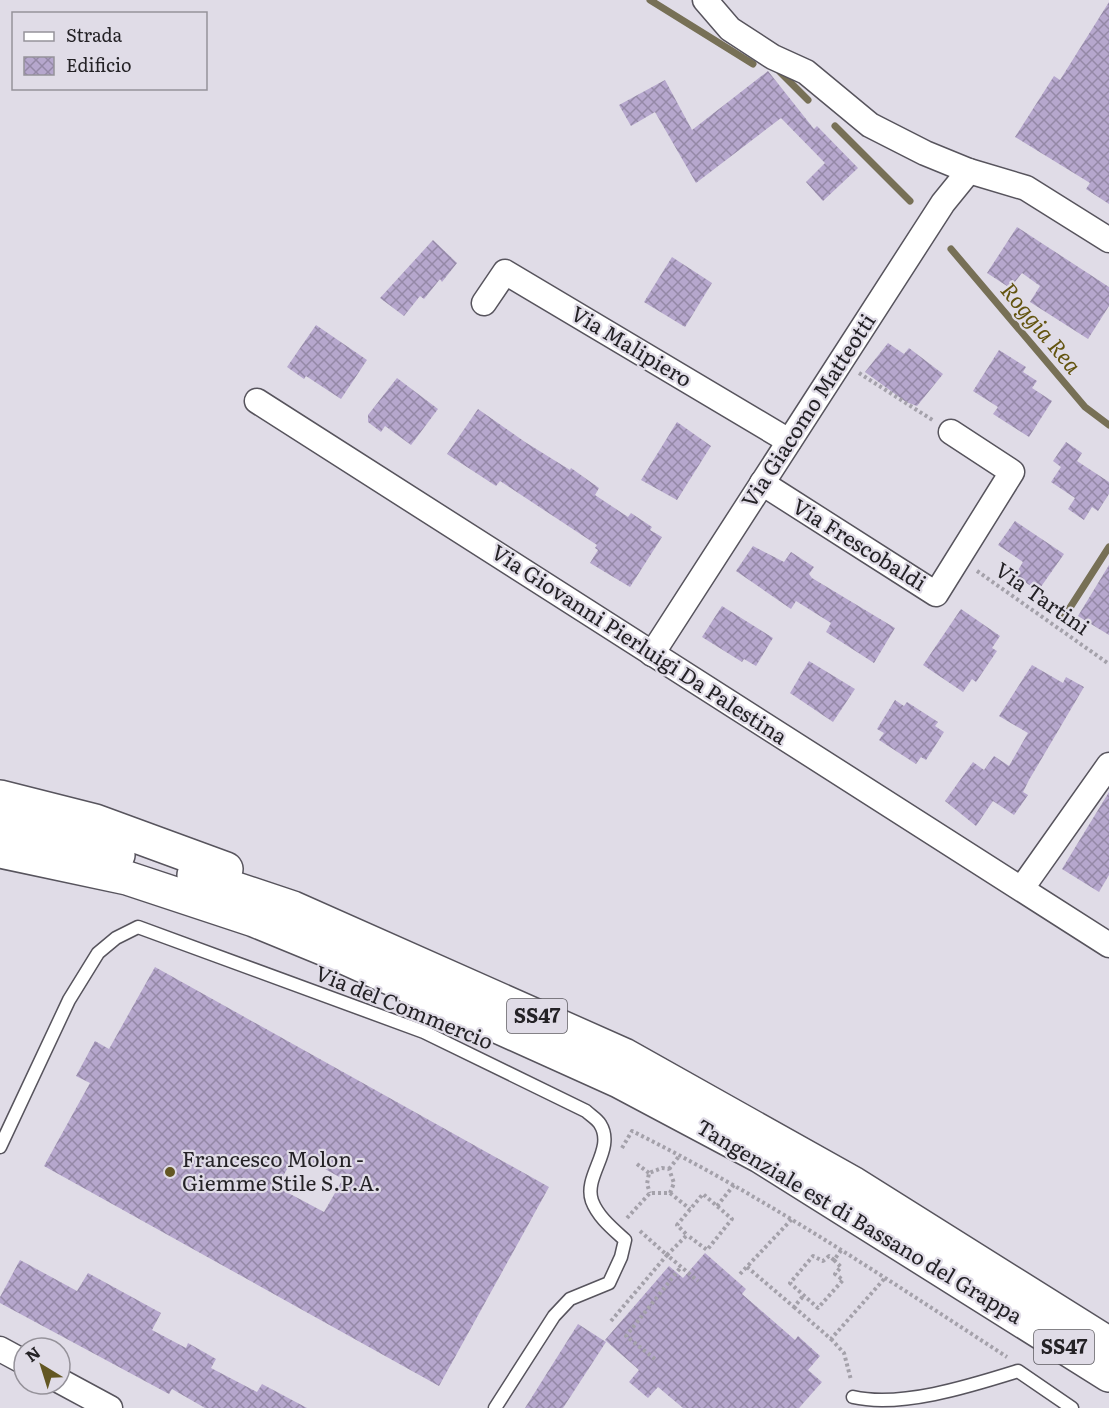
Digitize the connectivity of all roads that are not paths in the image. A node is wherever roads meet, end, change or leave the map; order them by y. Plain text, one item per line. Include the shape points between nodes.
1 (705, 0) edge
2 (969, 171) junction
3 (1109, 240) edge
4 (484, 303) dead end
5 (257, 401) dead end
6 (951, 432) road end
7 (789, 441) junction
8 (762, 483) junction
9 (652, 654) junction
10 (1109, 765) edge
11 (0, 797) edge
12 (0, 825) edge
13 (0, 851) edge
14 (0, 863) edge
15 (127, 878) junction
16 (1022, 888) junction
17 (293, 908) junction
18 (1109, 945) edge
19 (0, 1147) edge
20 (1109, 1344) edge
21 (1109, 1375) edge
22 (72, 1387) edge
23 (853, 1393) road end
24 (110, 1408) edge
25 (495, 1408) edge
26 (1072, 1408) edge

1 - 2 street via 730,29 773,57 806,72 870,125
2 - 3 street via 1026,188
2 - 7 street, Via Giacomo Matteotti via 943,203
4 - 7 street, Via Malipiero via 505,272
5 - 9 street, Via Giovanni Pierluigi Da Palestina
6 - 8 street, Via Frescobaldi via 1012,472 936,594
7 - 8 street, Via Giacomo Matteotti
8 - 9 street, Via Giacomo Matteotti
9 - 16 street, Via Giovanni Pierluigi Da Palestina
10 - 16 street
11 - 17 highway via 95,821 219,865
12 - 17 highway, Tangenziale est di Bassano del Grappa / SS47 via 192,874
13 - 15 highway, Tangenziale est di Bassano del Grappa / SS47
14 - 15 highway via 92,882
15 - 21 highway, Tangenziale est di Bassano del Grappa / SS47 via 205,902 337,954 620,1081 760,1156
16 - 18 street, Via Giovanni Pierluigi Da Palestina
17 - 20 highway, Tangenziale est di Bassano del Grappa / SS47 via 624,1055 854,1184
19 - 25 lane, Via del Commercio via 69,999 98,953 138,927 424,1032 585,1111 600,1124 604,1143 590,1183 592,1200 603,1219 625,1240 621,1257 609,1283 570,1299 554,1316
22 - 24 street
23 - 26 lane via 869,1402 890,1402 1018,1371

